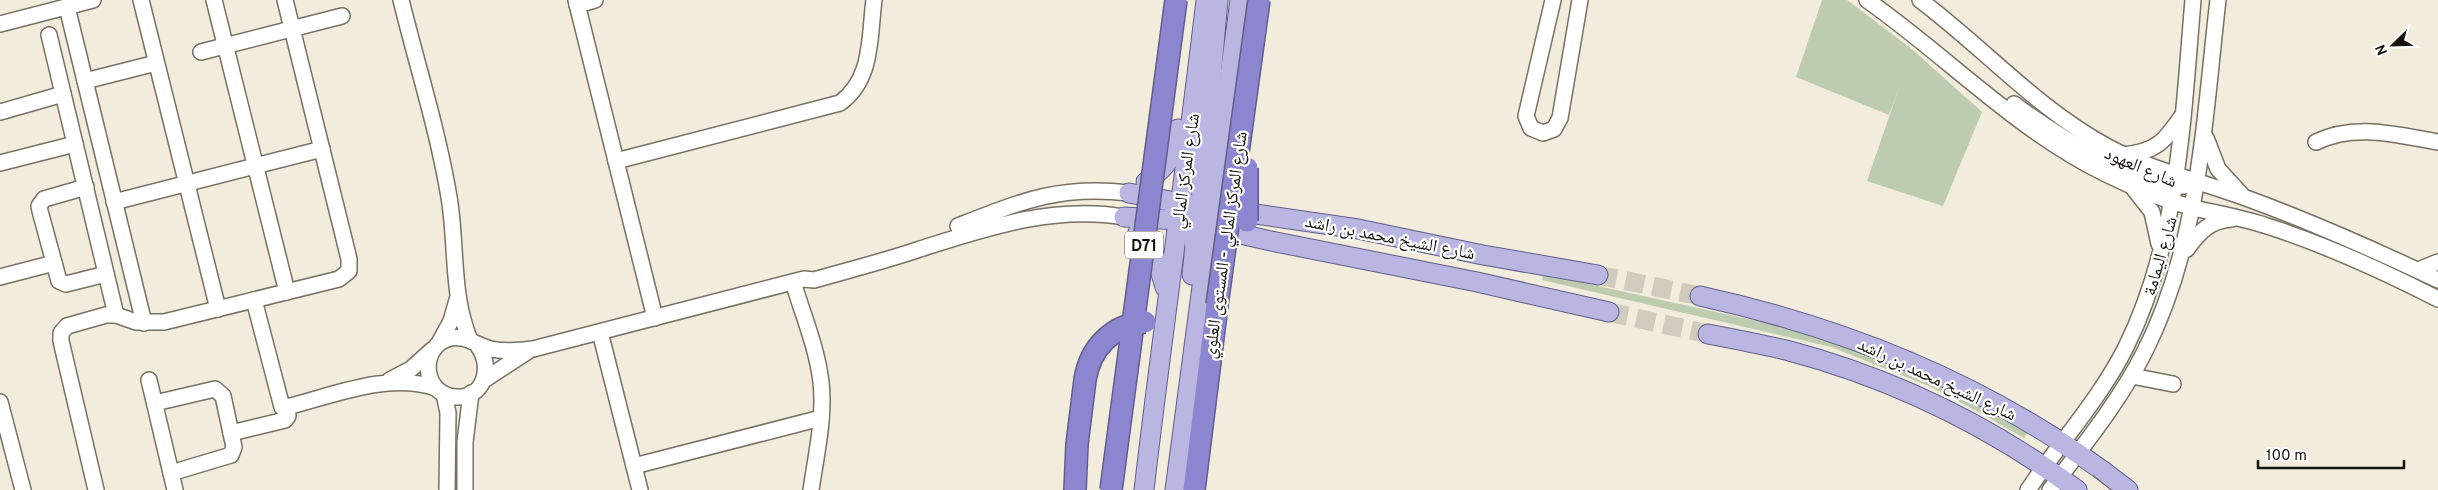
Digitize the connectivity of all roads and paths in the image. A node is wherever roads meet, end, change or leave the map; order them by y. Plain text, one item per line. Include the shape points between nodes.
1 (92, 0) edge
2 (141, 0) edge
3 (214, 0) edge
4 (285, 0) edge
5 (400, 0) edge
6 (596, 0) edge
7 (874, 0) edge
8 (1176, 0) edge
9 (1206, 0) edge
10 (1218, 0) edge
11 (1240, 0) edge
12 (1259, 0) edge
13 (1553, 0) edge
14 (1580, 0) edge
15 (1867, 0) edge
16 (1920, 0) edge
17 (2193, 0) edge
18 (2219, 1) edge
19 (576, 2) edge
20 (67, 7) junction
21 (342, 16) dead end
22 (0, 24) edge
23 (292, 28) junction
24 (50, 35) dead end
25 (225, 46) junction
26 (201, 52) dead end
27 (156, 63) junction
28 (1954, 69) junction
29 (1197, 73) junction
30 (85, 81) junction
31 (64, 94) junction
32 (0, 112) edge
33 (2183, 115) junction
34 (2204, 130) junction
35 (1231, 141) junction
36 (2316, 142) dead end
37 (2438, 142) edge
38 (75, 144) junction
39 (322, 149) junction
40 (2123, 154) junction
41 (616, 161) junction
42 (0, 163) edge
43 (255, 165) junction
44 (186, 183) junction
45 (2198, 183) junction
46 (2130, 186) junction
47 (86, 188) junction
48 (2175, 188) junction
49 (1129, 193) junction
50 (2246, 198) junction
51 (1208, 199) junction
52 (114, 202) junction
53 (2193, 207) junction
54 (1183, 215) junction
55 (1271, 215) junction
56 (1124, 216) junction
57 (2245, 219) junction
58 (1246, 221) dead end
59 (1210, 227) junction
60 (1271, 241) junction
61 (1195, 245) junction
62 (1174, 246) junction
63 (2159, 253) junction
64 (2180, 258) junction
65 (1521, 262) junction
66 (2438, 262) edge
67 (54, 263) junction
68 (2418, 270) junction
69 (2387, 273) junction
70 (106, 274) junction
71 (1598, 275) tunnel mouth
72 (0, 277) edge
73 (2438, 280) edge
74 (798, 281) junction
75 (2438, 287) edge
76 (1512, 290) junction
77 (287, 292) junction
78 (458, 296) junction
79 (1700, 296) tunnel mouth
80 (2438, 299) edge
81 (254, 300) junction
82 (1166, 302) junction
83 (1201, 302) junction
84 (218, 309) junction
85 (1610, 312) tunnel mouth
86 (116, 315) junction
87 (655, 318) junction
88 (1145, 322) dead end
89 (144, 323) junction
90 (600, 332) junction
91 (1708, 334) tunnel mouth
92 (474, 343) junction
93 (436, 347) junction
94 (533, 349) junction
95 (2135, 371) junction
96 (149, 380) dead end
97 (484, 380) junction
98 (386, 382) junction
99 (2174, 382) dead end
100 (440, 391) junction
101 (471, 393) junction
102 (0, 402) edge
103 (155, 403) junction
104 (287, 407) junction
105 (821, 418) junction
106 (231, 433) junction
107 (2070, 448) junction
108 (634, 466) junction
109 (171, 473) junction
110 (2051, 478) edge
111 (1176, 483) edge
112 (23, 490) edge
113 (96, 490) edge
114 (175, 490) edge
115 (447, 490) edge
116 (465, 490) edge
117 (640, 490) edge
118 (811, 490) edge
119 (1075, 490) edge
120 (1111, 490) edge
121 (1144, 490) edge
122 (1194, 490) edge
123 (2028, 490) edge
124 (2077, 490) edge
125 (2128, 490) edge

1 - 20 street
2 - 27 street
3 - 25 street
4 - 23 street
5 - 78 street via 449,195
6 - 19 street
7 - 41 street via 866,69 852,95 840,103
8 - 120 highway, D71, bridge
9 - 29 main road, شارع المركز المالي / D71
10 - 51 main road
11 - 35 main road, شارع المركز المالي
12 - 35 highway, شارع المركز المالي - المستوى العلوي, bridge
13 - 14 street via 1526,116 1531,128 1543,133 1554,129 1560,118
15 - 28 street, شارع العهود
16 - 40 street, شارع العهود via 2032,97 2078,129
17 - 33 street, شارع اليمامة
18 - 34 street, شارع اليمامة
19 - 41 street
20 - 22 street
20 - 30 street
21 - 23 street
23 - 25 street
23 - 39 street
24 - 31 street
25 - 26 street
25 - 43 street
27 - 30 street
27 - 44 street
28 - 46 street, شارع العهود via 2034,132 2081,162
28 - 48 street via 1981,80 2041,123 2095,155
29 - 49 main road via 1183,97 1172,156 1148,181
29 - 54 main road, شارع المركز المالي / D71
30 - 52 street
31 - 32 street
31 - 38 street
33 - 40 street via 2155,148
33 - 48 street, شارع اليمامة
34 - 45 street, شارع اليمامة
34 - 50 street via 2218,169
35 - 51 main road, شارع المركز المالي
35 - 55 main road via 1230,183 1234,191 1240,198
35 - 58 highway, bridge via 1246,164
35 - 122 highway, شارع المركز المالي - المستوى العلوي, bridge
36 - 37 street via 2358,130
38 - 42 street
38 - 47 street
39 - 43 street
39 - 77 street via 350,265 345,276
40 - 48 street, شارع العهود
41 - 87 street
43 - 44 street
43 - 77 street
44 - 52 street
44 - 84 street
45 - 48 street, شارع العهود
45 - 50 street, شارع العهود
45 - 53 street, شارع اليمامة
46 - 48 street, شارع العهود
46 - 63 street via 2152,212
47 - 67 street via 40,202
47 - 70 street
48 - 53 street, شارع العهود
48 - 63 street, شارع اليمامة
49 - 54 main road
49 - 74 street via 1088,190 1039,196
50 - 68 street, شارع العهود
51 - 54 main road, شارع الشيخ محمد بن راشد
51 - 55 main road, شارع الشيخ محمد بن راشد
51 - 59 main road
52 - 89 street
53 - 57 street, شارع العهود
53 - 64 street, شارع اليمامة
54 - 56 main road
54 - 59 main road, شارع الشيخ محمد بن راشد
54 - 61 main road
54 - 62 main road, شارع المركز المالي / D71
55 - 65 main road, شارع الشيخ محمد بن راشد via 1358,228
56 - 74 street via 1070,214 1002,223 814,280
56 - 82 main road via 1147,242 1157,260 1164,280
57 - 64 street via 2222,220 2208,226
57 - 69 street, شارع العهود
59 - 60 main road, شارع الشيخ محمد بن راشد
59 - 83 main road, شارع المركز المالي
60 - 76 main road, شارع الشيخ محمد بن راشد
60 - 83 main road via 1247,244 1227,253
61 - 62 main road via 1188,240
61 - 111 main road via 1172,447
62 - 82 main road, شارع المركز المالي / D71
63 - 107 street, شارع اليمامة via 2141,312 2126,347
64 - 95 street, شارع اليمامة via 2160,319
65 - 71 main road, شارع الشيخ محمد بن راشد
65 - 76 main road
66 - 68 street
67 - 70 street via 59,281 66,284
67 - 72 street
68 - 73 street, شارع العهود
69 - 75 street
69 - 80 street, شارع العهود
70 - 86 street
74 - 87 street
74 - 105 street via 808,306 807,321 821,378
76 - 85 main road, شارع الشيخ محمد بن راشد
77 - 81 street
78 - 92 street via 462,319
78 - 93 street via 450,321
79 - 107 main road, شارع الشيخ محمد بن راشد via 1797,320 1875,348 1952,381 2042,429
81 - 84 street
81 - 104 street via 279,402 282,407
82 - 121 main road, شارع المركز المالي / D71
83 - 111 main road, شارع المركز المالي
84 - 89 street via 171,321
86 - 89 street
86 - 113 street via 71,324 60,337
87 - 90 street
88 - 119 highway, bridge via 1129,325 1107,337 1089,364 1077,444
90 - 94 street
90 - 108 street
91 - 110 main road, شارع الشيخ محمد بن راشد via 1784,350 1876,379 1964,418
92 - 93 street via 454,337
92 - 94 street via 505,351
92 - 97 street via 487,362
93 - 98 street via 411,369
93 - 100 street via 427,370
94 - 97 street
95 - 99 street
95 - 107 street, شارع اليمامة
96 - 103 street
97 - 101 street
98 - 100 street via 412,382
98 - 104 street
100 - 101 street via 462,396
100 - 115 street via 448,413
101 - 116 street via 465,442
102 - 112 street
103 - 106 street via 218,390
103 - 109 street
104 - 106 street via 285,420
105 - 108 street
105 - 118 street
106 - 109 street via 234,446 227,458
107 - 110 street, شارع اليمامة
107 - 125 main road, شارع الشيخ محمد بن راشد
108 - 117 street
109 - 114 street
110 - 123 street, شارع اليمامة
110 - 124 main road, شارع الشيخ محمد بن راشد

